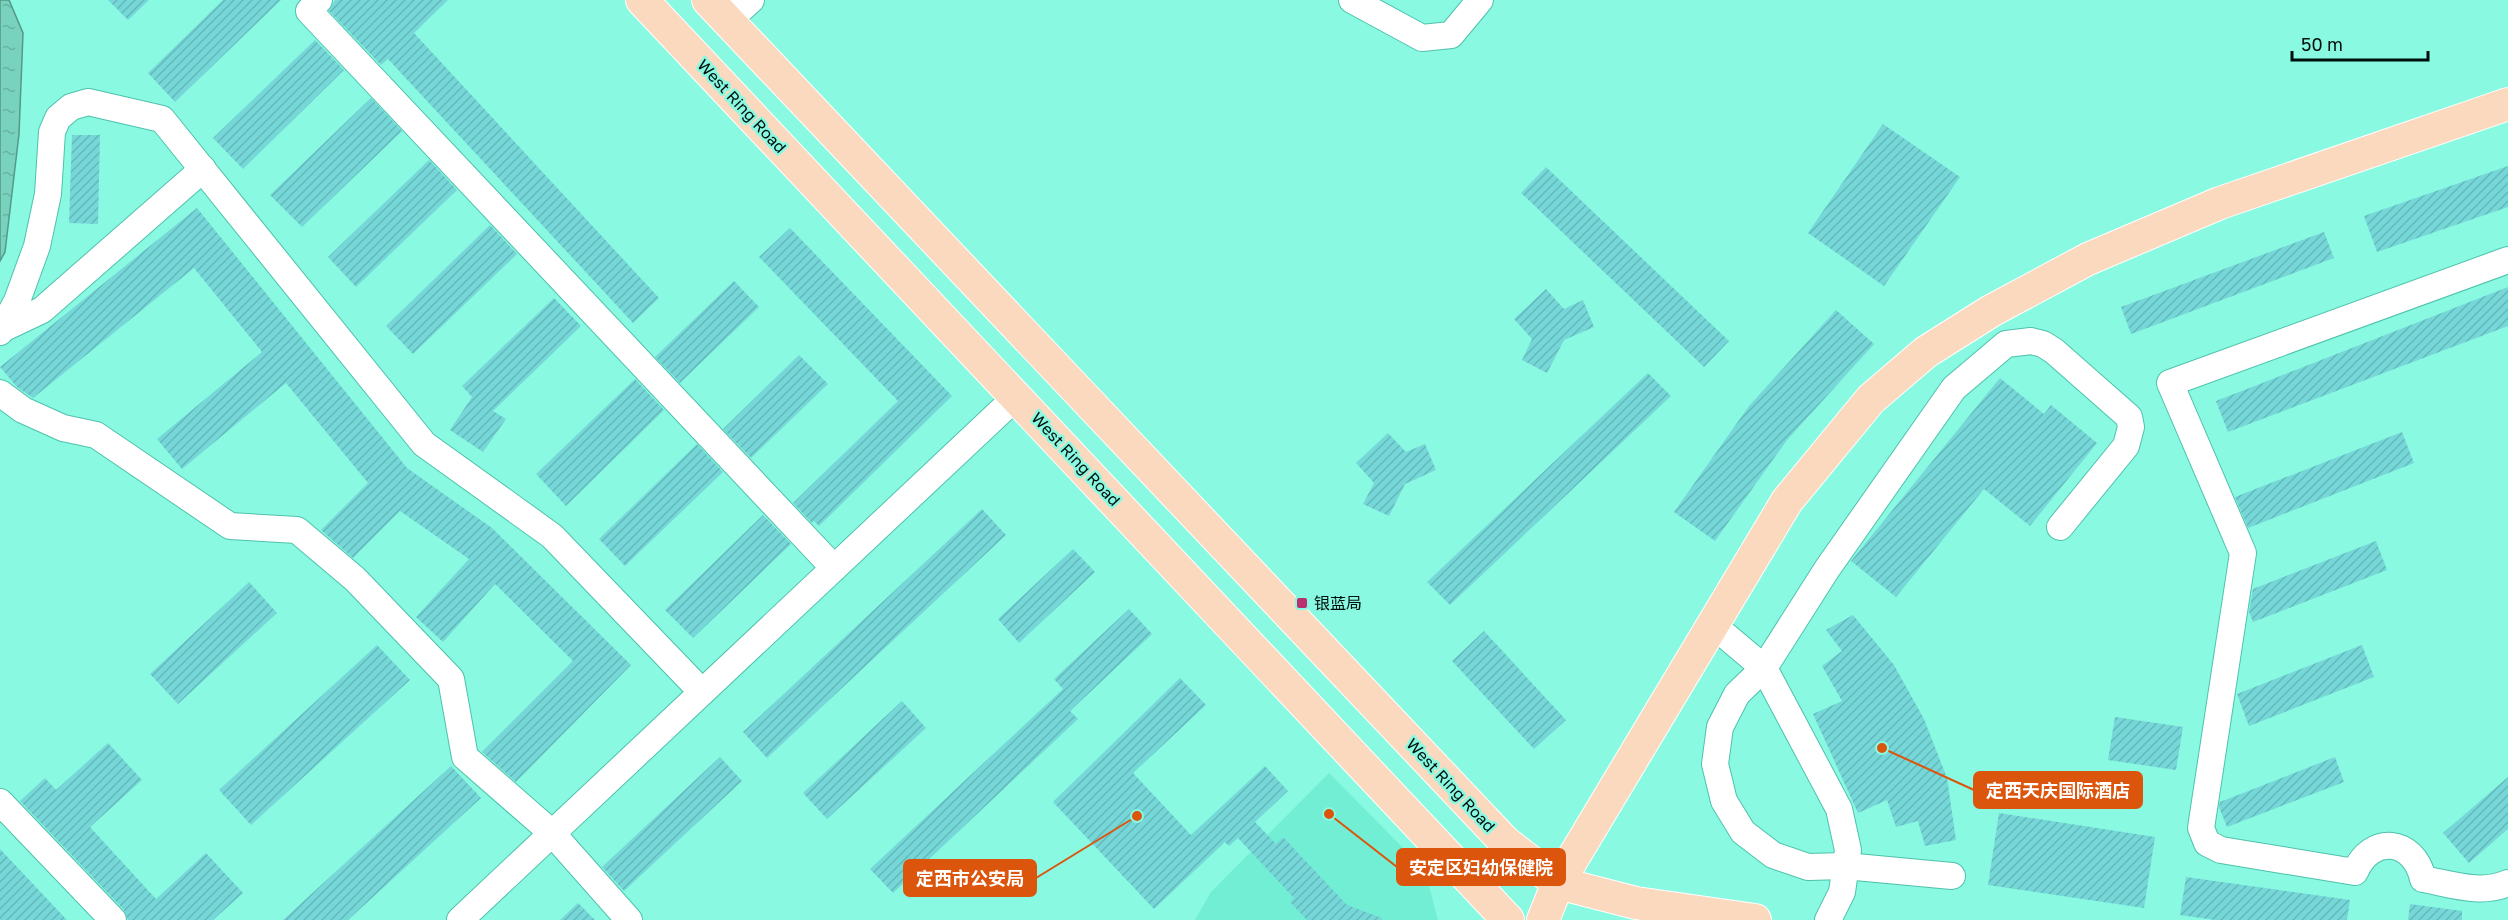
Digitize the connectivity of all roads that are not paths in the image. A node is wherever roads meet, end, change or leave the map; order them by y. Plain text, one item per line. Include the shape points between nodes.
1 (319, 0) edge
2 (642, 0) edge
3 (751, 0) edge
4 (1352, 0) edge
5 (1480, 0) edge
6 (718, 11) edge
7 (2508, 104) edge
8 (203, 169) junction
9 (2508, 260) edge
10 (1, 331) edge
11 (0, 393) edge
12 (1017, 396) junction
13 (2060, 527) dead end
14 (834, 568) junction
15 (1713, 625) junction
16 (1764, 668) junction
17 (702, 692) junction
18 (0, 802) edge
19 (552, 834) junction
20 (1845, 866) junction
21 (1952, 876) dead end
22 (1558, 883) junction
23 (2508, 883) edge
24 (113, 920) edge
25 (460, 920) edge
26 (629, 920) edge
27 (1508, 920) edge
28 (1518, 920) edge
29 (1543, 920) edge
30 (1755, 920) edge
31 (1828, 920) edge

1 - 14 street via 309,11
2 - 12 main road, West Ring Road
3 - 6 street
4 - 5 street via 1422,38 1451,35
6 - 22 main road, West Ring Road via 1505,842
7 - 15 main road via 2220,202 2110,249 1991,311 1926,352 1871,399 1787,501
8 - 10 street via 42,310
8 - 10 street via 162,119 97,102 80,104 64,112 52,132 48,194 37,246 17,301
8 - 17 street via 424,444 552,536
9 - 23 street via 2170,383 2243,553 2201,828 2207,843 2221,850 2355,872 2366,854 2386,846 2397,847 2415,858 2423,879 2474,889
11 - 19 street via 23,410 63,428 96,435 230,526 297,530 355,579 451,679 465,757
12 - 14 street
12 - 27 main road, West Ring Road
13 - 16 street via 2126,446 2131,427 2129,417 2054,351 2031,341 2006,344 1954,388 1827,569
14 - 17 street
15 - 16 street
15 - 22 main road
16 - 20 street via 1839,809 1848,850
16 - 20 street via 1737,694 1720,727 1715,764 1724,801 1743,832 1773,855 1808,867
17 - 19 street
18 - 24 street
19 - 25 street
19 - 26 street
20 - 21 street
20 - 31 street via 1842,892
22 - 28 main road
22 - 29 main road
22 - 30 main road via 1636,903

